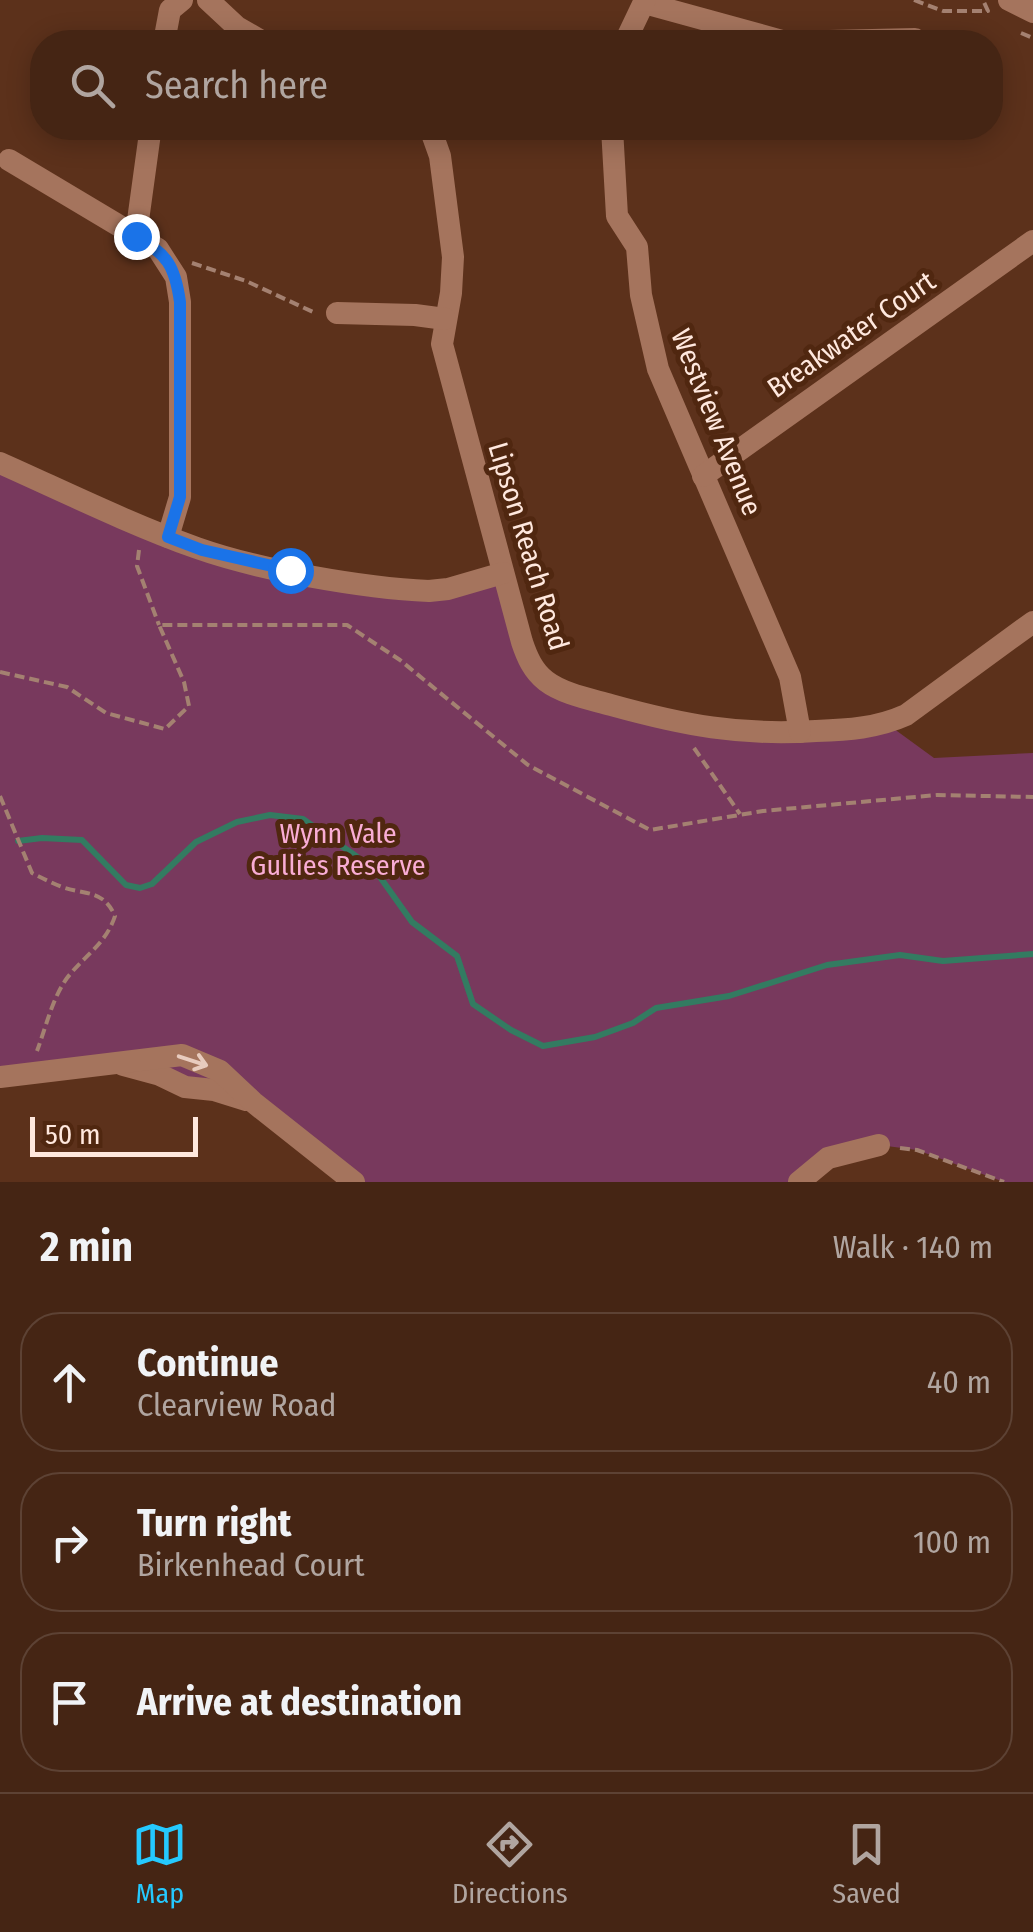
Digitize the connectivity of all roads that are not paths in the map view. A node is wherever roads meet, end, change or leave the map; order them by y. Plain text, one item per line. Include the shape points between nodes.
1 (182, 0) edge
2 (208, 0) edge
3 (1009, 0) edge
4 (644, 2) edge
5 (1033, 12) edge
6 (166, 30) edge
7 (241, 30) edge
8 (631, 30) edge
9 (743, 30) edge
10 (149, 140) edge
11 (434, 140) edge
12 (613, 140) edge
13 (9, 160) dead end
14 (136, 236) junction
15 (1033, 242) edge
16 (326, 313) road end
17 (445, 319) junction
18 (0, 463) edge
19 (703, 476) junction
20 (168, 537) junction
21 (503, 574) junction
22 (1033, 622) edge
23 (800, 732) junction
24 (0, 1077) edge
25 (879, 1146) road end
26 (354, 1182) edge
27 (800, 1182) edge

1 - 6 street via 170,10
2 - 7 street
3 - 5 street
4 - 8 street
4 - 9 street
10 - 14 street
11 - 17 street, Lipson Reach Road via 453,257
12 - 19 street, Westview Avenue via 617,216 637,247 658,369
13 - 14 street
14 - 20 street via 166,258 180,302 180,497
15 - 19 street, Breakwater Court
16 - 17 street
17 - 21 street, Lipson Reach Road via 449,376
18 - 20 street
19 - 23 street, Westview Avenue via 790,677
20 - 21 street via 290,570 406,590 448,590
21 - 23 street, Lipson Reach Road via 528,660 546,682 677,724 744,734
22 - 23 street, Lipson Reach Road via 886,724
24 - 26 street via 182,1055 220,1071
25 - 27 street via 828,1158

